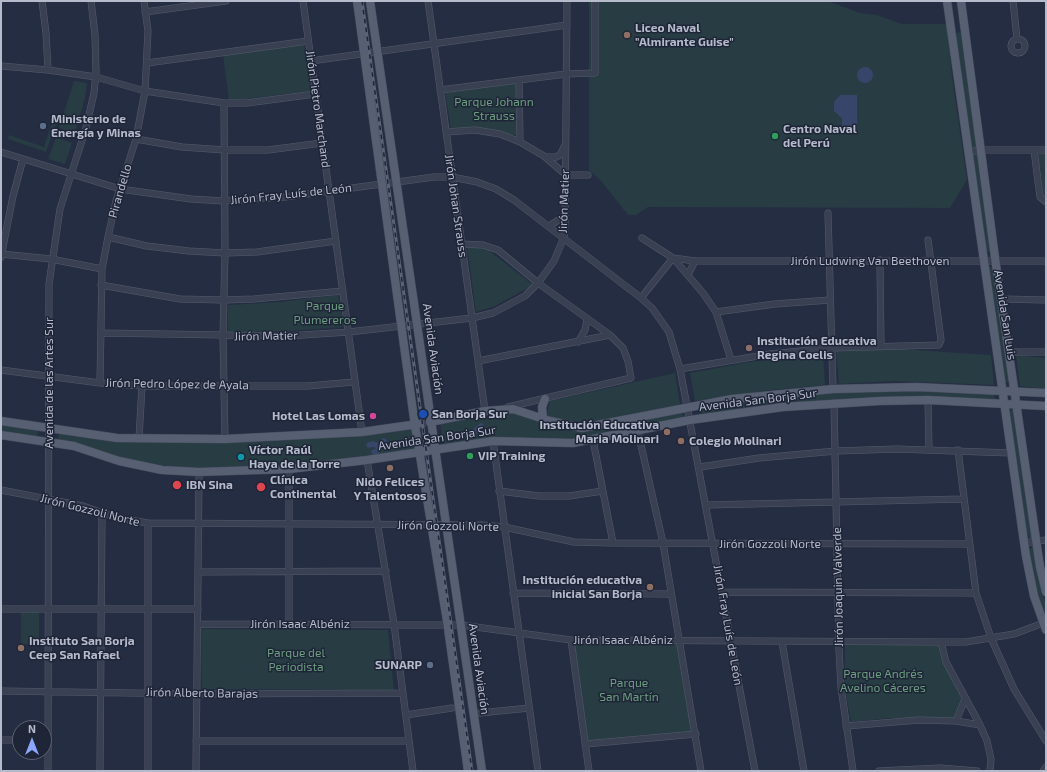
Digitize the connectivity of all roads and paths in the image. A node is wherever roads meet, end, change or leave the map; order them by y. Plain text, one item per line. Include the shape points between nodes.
1 (42, 1) edge
2 (91, 1) edge
3 (144, 1) edge
4 (226, 1) edge
5 (303, 1) edge
6 (357, 1) edge
7 (370, 1) edge
8 (428, 1) edge
9 (567, 1) edge
10 (595, 1) edge
11 (947, 1) edge
12 (962, 1) edge
13 (1013, 1) edge
14 (145, 12) junction
15 (566, 25) junction
16 (1017, 39) dead end
17 (308, 41) junction
18 (434, 43) junction
19 (377, 52) junction
20 (363, 54) junction
21 (311, 61) junction
22 (147, 63) junction
23 (1, 66) edge
24 (48, 70) junction
25 (566, 74) junction
26 (96, 77) junction
27 (519, 80) junction
28 (440, 90) junction
29 (145, 91) junction
30 (315, 94) junction
31 (224, 103) junction
32 (446, 132) junction
33 (136, 139) junction
34 (520, 142) junction
35 (566, 142) junction
36 (322, 143) junction
37 (225, 150) junction
38 (980, 150) junction
39 (1034, 150) junction
40 (1046, 150) edge
41 (1, 152) edge
42 (969, 152) junction
43 (544, 156) junction
44 (24, 159) junction
45 (71, 174) junction
46 (566, 175) junction
47 (588, 175) dead end
48 (452, 178) junction
49 (397, 181) junction
50 (382, 183) junction
51 (120, 189) junction
52 (329, 191) junction
53 (1044, 200) edge
54 (224, 201) junction
55 (828, 213) dead end
56 (565, 216) junction
57 (549, 226) junction
58 (108, 237) junction
59 (564, 238) junction
60 (642, 238) dead end
61 (928, 240) dead end
62 (336, 241) junction
63 (462, 244) junction
64 (225, 252) junction
65 (1, 254) edge
66 (1, 258) edge
67 (673, 258) junction
68 (51, 259) junction
69 (829, 260) junction
70 (880, 260) junction
71 (695, 261) junction
72 (931, 261) junction
73 (984, 261) junction
74 (996, 261) junction
75 (1046, 261) edge
76 (102, 269) junction
77 (688, 275) junction
78 (538, 283) junction
79 (101, 285) junction
80 (343, 291) junction
81 (641, 298) junction
82 (1002, 299) junction
83 (223, 300) junction
84 (830, 300) junction
85 (1046, 300) edge
86 (716, 312) junction
87 (472, 318) junction
88 (587, 319) junction
89 (417, 325) junction
90 (401, 327) junction
91 (349, 332) junction
92 (102, 333) junction
93 (610, 335) junction
94 (223, 336) junction
95 (578, 342) junction
96 (881, 347) junction
97 (832, 348) junction
98 (1010, 352) junction
99 (1046, 352) edge
100 (731, 360) junction
101 (478, 361) junction
102 (680, 369) junction
103 (1, 370) edge
104 (48, 376) junction
105 (354, 382) junction
106 (100, 383) junction
107 (142, 386) junction
108 (223, 386) junction
109 (833, 389) junction
110 (1004, 391) junction
111 (1016, 391) junction
112 (1046, 393) edge
113 (545, 399) junction
114 (928, 400) junction
115 (834, 403) junction
116 (1005, 403) junction
117 (1018, 403) junction
118 (1046, 406) edge
119 (688, 407) junction
120 (495, 409) junction
121 (485, 411) junction
122 (543, 419) junction
123 (690, 420) junction
124 (1, 421) edge
125 (431, 422) junction
126 (416, 424) junction
127 (48, 429) junction
128 (362, 432) junction
129 (638, 432) junction
130 (1, 435) edge
131 (139, 438) junction
132 (225, 439) junction
133 (593, 440) junction
134 (492, 441) junction
135 (49, 442) junction
136 (436, 449) junction
137 (929, 450) junction
138 (958, 450) junction
139 (420, 451) junction
140 (836, 451) junction
141 (1011, 453) junction
142 (367, 460) junction
143 (700, 467) junction
144 (289, 470) junction
145 (199, 472) junction
146 (1, 490) edge
147 (499, 491) junction
148 (603, 491) junction
149 (49, 499) junction
150 (963, 499) junction
151 (837, 502) junction
152 (706, 506) junction
153 (102, 513) junction
154 (148, 523) junction
155 (199, 524) junction
156 (289, 524) junction
157 (377, 525) junction
158 (432, 525) junction
159 (447, 525) junction
160 (504, 527) junction
161 (1046, 540) edge
162 (1037, 542) junction
163 (613, 543) junction
164 (663, 543) junction
165 (714, 543) junction
166 (1024, 543) junction
167 (837, 544) junction
168 (969, 544) junction
169 (386, 571) junction
170 (198, 572) junction
171 (289, 572) junction
172 (722, 592) junction
173 (839, 592) junction
174 (1046, 592) edge
175 (976, 593) junction
176 (513, 594) junction
177 (671, 594) junction
178 (1, 609) edge
179 (48, 609) junction
180 (101, 609) junction
181 (148, 609) junction
182 (198, 609) junction
183 (198, 624) junction
184 (289, 624) junction
185 (394, 624) junction
186 (448, 625) junction
187 (461, 625) junction
188 (1045, 625) edge
189 (518, 632) junction
190 (991, 638) junction
191 (571, 640) junction
192 (681, 640) junction
193 (730, 641) junction
194 (782, 642) junction
195 (839, 642) junction
196 (941, 642) junction
197 (1, 691) edge
198 (48, 692) junction
199 (100, 692) junction
200 (148, 692) junction
201 (403, 693) junction
202 (197, 694) junction
203 (965, 699) junction
204 (452, 708) dead end
205 (529, 708) junction
206 (480, 713) dead end
207 (406, 715) junction
208 (47, 720) edge
209 (956, 721) junction
210 (980, 725) junction
211 (846, 726) junction
212 (696, 734) junction
213 (1, 740) edge
214 (12, 740) edge
215 (196, 741) junction
216 (409, 741) junction
217 (1046, 741) edge
218 (585, 744) junction
219 (47, 760) edge
220 (1046, 767) edge
221 (48, 771) edge
222 (100, 771) edge
223 (148, 771) edge
224 (196, 771) edge
225 (414, 771) edge
226 (468, 771) edge
227 (482, 771) edge
228 (538, 771) edge
229 (589, 771) edge
230 (701, 771) edge
231 (755, 771) edge
232 (804, 771) edge
233 (852, 771) edge
234 (879, 771) edge
235 (977, 771) edge
236 (990, 771) edge
237 (1043, 771) edge

1 - 24 street
2 - 26 street, Avenida de las Artes Sur
3 - 14 street, Pirandello
4 - 14 street
5 - 17 street, Jirón Pietro Marchand
6 - 20 main road, Avenida Aviación
7 - 19 main road, Avenida Aviación
8 - 18 street, Jirón Johan Strauss
9 - 15 street, Jirón Matier
10 - 25 street via 592,73
11 - 42 main road, Avenida San Luis
12 - 38 main road, Avenida San Luis
13 - 16 street
14 - 22 street, Pirandello via 148,31
15 - 18 street
15 - 25 street, Jirón Matier
17 - 21 street, Jirón Pietro Marchand
17 - 22 street
18 - 19 street
18 - 28 street, Jirón Johan Strauss
19 - 20 street
19 - 49 main road, Avenida Aviación
20 - 21 street
20 - 50 main road, Avenida Aviación
21 - 30 street, Jirón Pietro Marchand
22 - 29 street, Pirandello
23 - 24 street
24 - 26 street
25 - 27 street
25 - 35 street, Jirón Matier
26 - 29 street
26 - 45 street, Avenida de las Artes Sur via 88,122
27 - 28 street
27 - 34 street
28 - 32 street, Jirón Johan Strauss
29 - 31 street
29 - 33 street, Pirandello
30 - 31 street via 247,103
30 - 36 street, Jirón Pietro Marchand
31 - 37 street
32 - 34 street via 475,130 500,134
32 - 48 street, Jirón Johan Strauss
33 - 37 street via 182,147
33 - 51 street, Pirandello
34 - 43 street
35 - 43 street via 560,155 550,158
35 - 46 street, Jirón Matier
36 - 37 street via 268,150
36 - 52 street, Jirón Pietro Marchand
37 - 54 street
38 - 39 street
38 - 42 street
38 - 74 main road, Avenida San Luis
39 - 40 street
39 - 53 street via 1040,197
41 - 44 street, Jirón Fray Luís de León
42 - 73 main road, Avenida San Luis
43 - 46 street
44 - 45 street, Jirón Fray Luís de León
44 - 65 street
45 - 51 street, Jirón Fray Luís de León
45 - 68 street, Avenida de las Artes Sur via 60,208
46 - 47 street
46 - 56 street, Jirón Matier
48 - 49 street, Jirón Fray Luís de León
48 - 57 street, Jirón Fray Luís de León via 477,182 496,190
48 - 63 street, Jirón Johan Strauss
49 - 50 street, Jirón Fray Luís de León
49 - 89 main road, Avenida Aviación
50 - 52 street, Jirón Fray Luís de León
50 - 90 main road, Avenida Aviación
51 - 54 street, Jirón Fray Luís de León via 162,196
51 - 58 street, Pirandello
52 - 54 street, Jirón Fray Luís de León
52 - 62 street, Jirón Pietro Marchand
54 - 64 street
55 - 69 street
56 - 57 street
56 - 59 street, Jirón Matier
57 - 59 street, Jirón Fray Luís de León
58 - 64 street via 154,247
58 - 76 street, Pirandello
59 - 78 street, Jirón Matier via 554,261
59 - 81 street, Jirón Fray Luís de León
60 - 67 street
61 - 72 street
62 - 64 street via 263,251
62 - 80 street, Jirón Pietro Marchand
63 - 78 street via 491,246
63 - 87 street, Jirón Johan Strauss
64 - 83 street
65 - 66 street
65 - 68 street
67 - 71 street, Jirón Ludwing Van Beethoven
67 - 77 street
67 - 81 street
68 - 76 street
68 - 104 street, Avenida de las Artes Sur
69 - 70 street, Jirón Ludwing Van Beethoven
69 - 71 street, Jirón Ludwing Van Beethoven
69 - 84 street
70 - 72 street, Jirón Ludwing Van Beethoven
70 - 96 street
71 - 77 street
72 - 73 street, Jirón Ludwing Van Beethoven
72 - 96 street via 940,344
73 - 74 street, Jirón Ludwing Van Beethoven
73 - 110 main road, Avenida San Luis
74 - 75 street, Jirón Ludwing Van Beethoven
74 - 82 main road, Avenida San Luis
76 - 79 street, Pirandello
77 - 86 street
78 - 87 street, Jirón Matier via 525,296 510,305 493,313
78 - 88 street
79 - 83 street via 180,299
79 - 92 street, Pirandello
80 - 83 street via 254,300
80 - 91 street, Jirón Pietro Marchand
81 - 102 street, Jirón Fray Luís de León via 652,308 669,332
82 - 85 street
82 - 98 main road, Avenida San Luis
83 - 94 street
84 - 86 street
84 - 97 street
86 - 100 street
87 - 89 street, Jirón Matier
87 - 101 street, Jirón Johan Strauss
88 - 93 street
88 - 95 street via 585,330
89 - 90 street, Jirón Matier
89 - 125 main road, Avenida Aviación
90 - 91 street, Jirón Matier
90 - 126 main road, Avenida Aviación
91 - 94 street, Jirón Matier via 287,336
91 - 105 street, Jirón Pietro Marchand
92 - 94 street, Jirón Matier
92 - 106 street, Pirandello
93 - 95 street
93 - 113 street via 623,348 631,378
94 - 108 street
95 - 101 street
96 - 97 street
97 - 100 street
97 - 109 street
98 - 99 street
98 - 111 main road, Avenida San Luis
100 - 102 street
101 - 121 street, Jirón Johan Strauss
102 - 119 street, Jirón Fray Luís de León
103 - 104 street, Jirón Pedro López de Ayala
104 - 106 street, Jirón Pedro López de Ayala
104 - 127 street, Avenida de las Artes Sur
105 - 108 street, Jirón Pedro López de Ayala via 308,386
105 - 128 street, Jirón Pietro Marchand
106 - 107 street, Jirón Pedro López de Ayala
107 - 108 street, Jirón Pedro López de Ayala
107 - 131 street
108 - 132 street
109 - 110 main road, Avenida San Borja Sur via 901,387
109 - 119 main road, Avenida San Borja Sur via 756,396
110 - 111 main road, Avenida San Borja Sur
110 - 116 main road, Avenida San Luis
111 - 112 main road, Avenida San Borja Sur
111 - 117 main road, Avenida San Luis
113 - 120 street
113 - 122 main road via 542,407
114 - 115 main road, Avenida San Borja Sur
114 - 116 main road, Avenida San Borja Sur
114 - 137 street
115 - 123 main road, Avenida San Borja Sur via 783,407
115 - 140 street, Jirón Joaquin Valverde
116 - 117 main road, Avenida San Borja Sur
116 - 141 main road, Avenida San Luis
117 - 118 main road, Avenida San Borja Sur
117 - 162 main road, Avenida San Luis
119 - 122 main road, Avenida San Borja Sur via 582,428
119 - 123 street, Jirón Fray Luís de León
120 - 121 main road, Avenida San Borja Sur
120 - 122 main road, Avenida San Borja Sur via 521,410
121 - 125 main road, Avenida San Borja Sur
123 - 129 main road, Avenida San Borja Sur
123 - 143 street, Jirón Fray Luís de León
124 - 127 main road, Avenida San Borja Sur
125 - 136 main road, Avenida Aviación
126 - 128 main road, Avenida San Borja Sur
126 - 139 main road, Avenida Aviación
127 - 131 main road, Avenida San Borja Sur via 118,438
127 - 135 street, Avenida de las Artes Sur
128 - 132 main road, Avenida San Borja Sur
129 - 133 main road, Avenida San Borja Sur
129 - 164 street
130 - 135 main road, Avenida San Borja Sur
131 - 132 main road, Avenida San Borja Sur
133 - 134 main road, Avenida San Borja Sur via 573,443
133 - 148 street
134 - 136 main road, Avenida San Borja Sur
134 - 147 street
135 - 145 main road, Avenida San Borja Sur via 74,446 141,466 169,471
135 - 149 street, Avenida de las Artes Sur
136 - 139 main road, Avenida San Borja Sur
136 - 159 main road, Avenida Aviación
137 - 138 street
137 - 140 street
138 - 141 street
138 - 150 street
139 - 142 main road, Avenida San Borja Sur
139 - 158 main road, Avenida Aviación
140 - 143 street via 759,458
140 - 151 street, Jirón Joaquin Valverde
141 - 166 main road, Avenida San Luis
142 - 144 main road, Avenida San Borja Sur
142 - 157 street
143 - 152 street, Jirón Fray Luís de León
144 - 145 main road, Avenida San Borja Sur
144 - 156 street
145 - 155 street
146 - 149 street, Jirón Gozzoli Norte
147 - 148 street via 539,496 569,496
147 - 160 street
148 - 163 street
149 - 153 street, Jirón Gozzoli Norte
149 - 179 street, Avenida de las Artes Sur
150 - 151 street
150 - 168 street
151 - 152 street
151 - 167 street, Jirón Joaquin Valverde
152 - 165 street, Jirón Fray Luís de León
153 - 154 street, Jirón Gozzoli Norte
153 - 180 street
154 - 155 street, Jirón Gozzoli Norte
154 - 181 street
155 - 156 street, Jirón Gozzoli Norte
155 - 170 street
156 - 157 street, Jirón Gozzoli Norte
156 - 171 street
157 - 158 street, Jirón Gozzoli Norte
157 - 169 street
158 - 159 street, Jirón Gozzoli Norte
158 - 186 main road, Avenida Aviación
159 - 160 street, Jirón Gozzoli Norte
159 - 187 main road, Avenida Aviación
160 - 163 street, Jirón Gozzoli Norte via 574,542
160 - 176 street
161 - 162 street
162 - 166 street
162 - 174 main road, Avenida San Luis
163 - 164 street, Jirón Gozzoli Norte
164 - 165 street, Jirón Gozzoli Norte
164 - 177 street
165 - 167 street, Jirón Gozzoli Norte
165 - 172 street, Jirón Fray Luís de León
166 - 188 main road, Avenida San Luis via 1034,596
167 - 168 street, Jirón Gozzoli Norte
167 - 173 street, Jirón Joaquin Valverde
168 - 175 street
169 - 171 street
169 - 185 street
170 - 171 street
170 - 182 street
171 - 184 street
172 - 173 street
172 - 193 street, Jirón Fray Luís de León
173 - 175 street
173 - 195 street, Jirón Joaquin Valverde
175 - 190 street
176 - 177 street
176 - 189 street
177 - 192 street
178 - 179 street
179 - 180 street
179 - 198 street, Avenida de las Artes Sur
180 - 181 street
180 - 199 street
181 - 182 street
181 - 200 street
182 - 183 street
183 - 184 street, Jirón Isaac Albéniz
183 - 202 street
184 - 185 street, Jirón Isaac Albéniz
185 - 186 street, Jirón Isaac Albéniz
185 - 201 street
186 - 187 street, Jirón Isaac Albéniz
186 - 226 main road, Avenida Aviación
187 - 189 street, Jirón Isaac Albéniz
187 - 227 main road, Avenida Aviación
188 - 190 street, Jirón Isaac Albéniz
189 - 191 street, Jirón Isaac Albéniz
189 - 205 street
190 - 196 street, Jirón Isaac Albéniz
190 - 217 street via 1014,689
191 - 192 street, Jirón Isaac Albéniz
191 - 218 street
192 - 193 street, Jirón Isaac Albéniz
192 - 212 street
193 - 194 street, Jirón Isaac Albéniz
193 - 231 street, Jirón Fray Luís de León
194 - 195 street, Jirón Isaac Albéniz
194 - 232 street
195 - 196 street, Jirón Isaac Albéniz
195 - 211 street, Jirón Joaquin Valverde
196 - 203 street via 946,662
197 - 198 street, Jirón Alberto Barajas
198 - 199 street, Jirón Alberto Barajas
198 - 208 street, Avenida de las Artes Sur
199 - 200 street, Jirón Alberto Barajas
199 - 222 street
200 - 202 street, Jirón Alberto Barajas
200 - 223 street
201 - 202 street, Jirón Alberto Barajas
201 - 207 street
202 - 215 street
203 - 209 street
203 - 210 street
204 - 207 street
205 - 206 street
205 - 228 street
207 - 216 street
209 - 210 street
209 - 211 street via 919,720
210 - 236 street via 989,749
211 - 233 street, Jirón Joaquin Valverde
212 - 218 street
212 - 230 street
213 - 214 street
215 - 216 street
215 - 224 street
216 - 225 street
218 - 229 street
219 - 221 street, Avenida de las Artes Sur
220 - 237 street
234 - 235 street via 940,768

